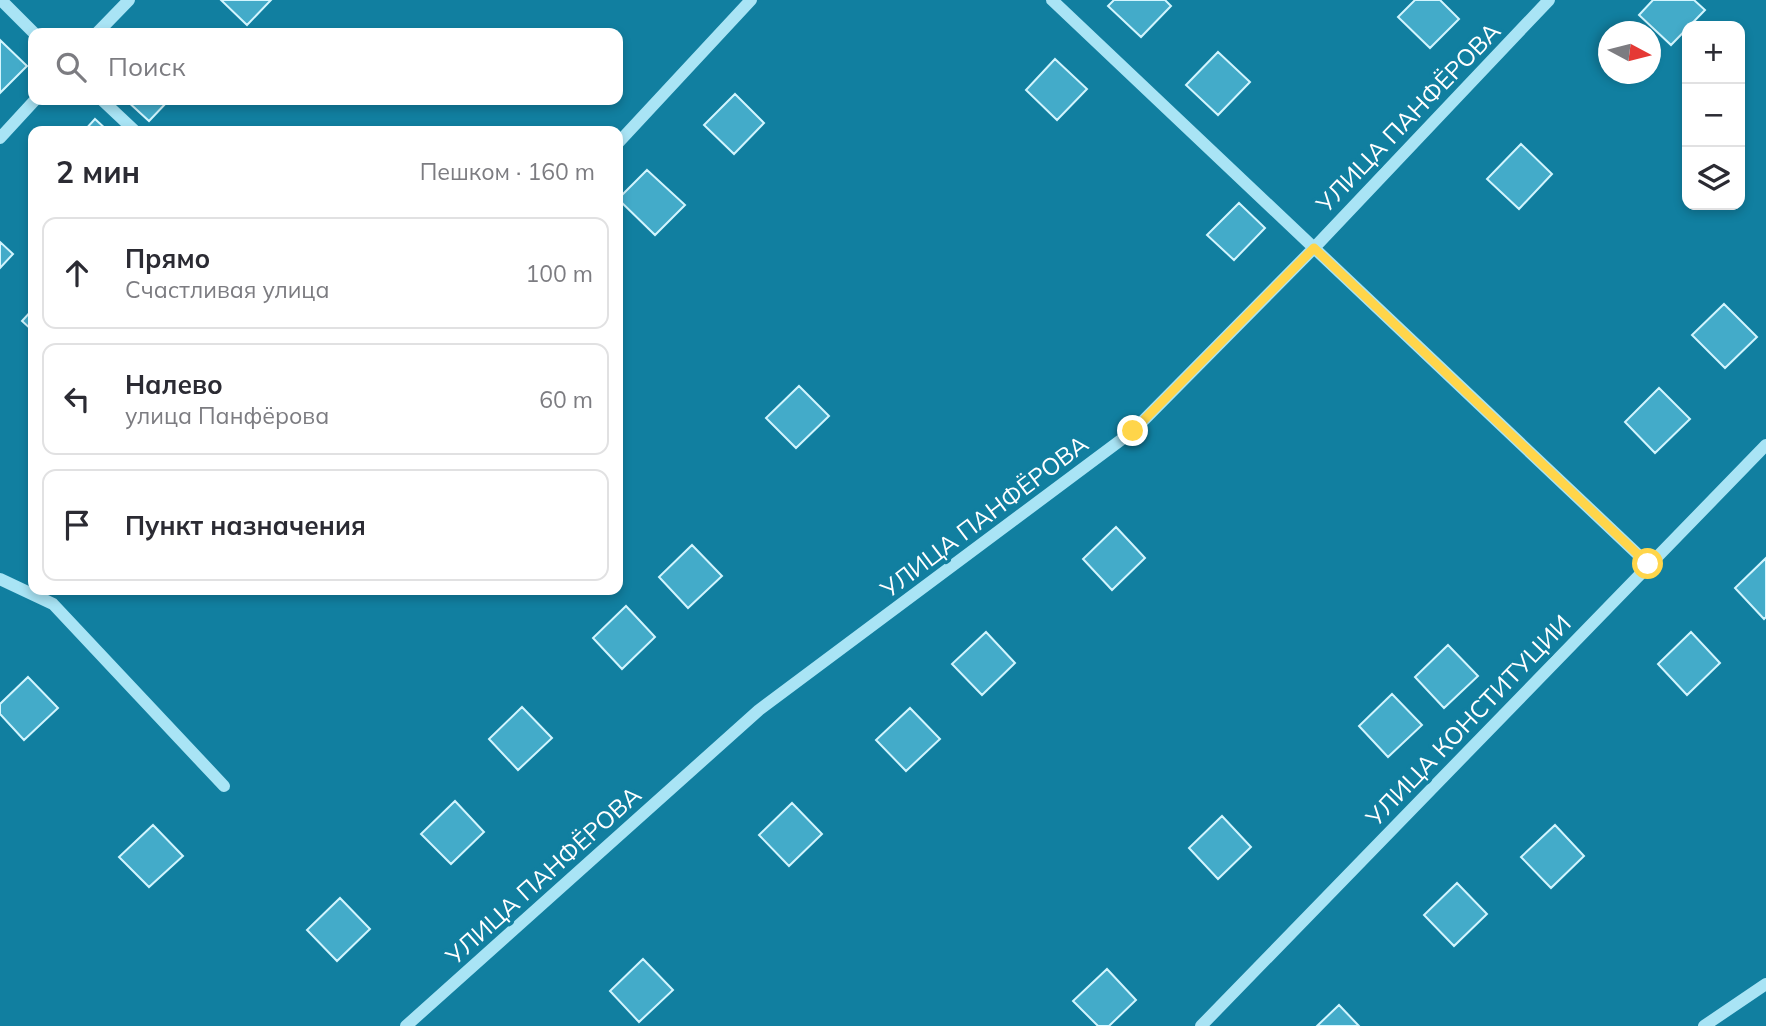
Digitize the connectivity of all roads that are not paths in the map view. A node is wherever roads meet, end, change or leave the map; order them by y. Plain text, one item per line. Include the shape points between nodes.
1 (1, 0) edge
2 (129, 0) edge
3 (751, 0) edge
4 (1052, 0) edge
5 (1549, 0) edge
6 (29, 28) edge
7 (102, 28) edge
8 (30, 105) edge
9 (107, 105) edge
10 (130, 126) edge
11 (0, 138) edge
12 (623, 138) edge
13 (1314, 248) junction
14 (1766, 445) edge
15 (1648, 564) junction
16 (0, 579) edge
17 (28, 592) edge
18 (34, 595) edge
19 (224, 786) dead end
20 (1766, 985) edge
21 (406, 1026) edge
22 (1201, 1026) edge
23 (1704, 1026) edge

1 - 6 street
2 - 7 street
3 - 12 street
4 - 13 street
5 - 13 street, УЛИЦА ПАНФЁРОВА
8 - 11 street
9 - 10 street
13 - 15 street
13 - 21 street, УЛИЦА ПАНФЁРОВА via 1133,431 759,710
14 - 15 street, УЛИЦА КОНСТИТУЦИИ
15 - 22 street, УЛИЦА КОНСТИТУЦИИ
16 - 17 street
18 - 19 street via 53,604
20 - 23 street

